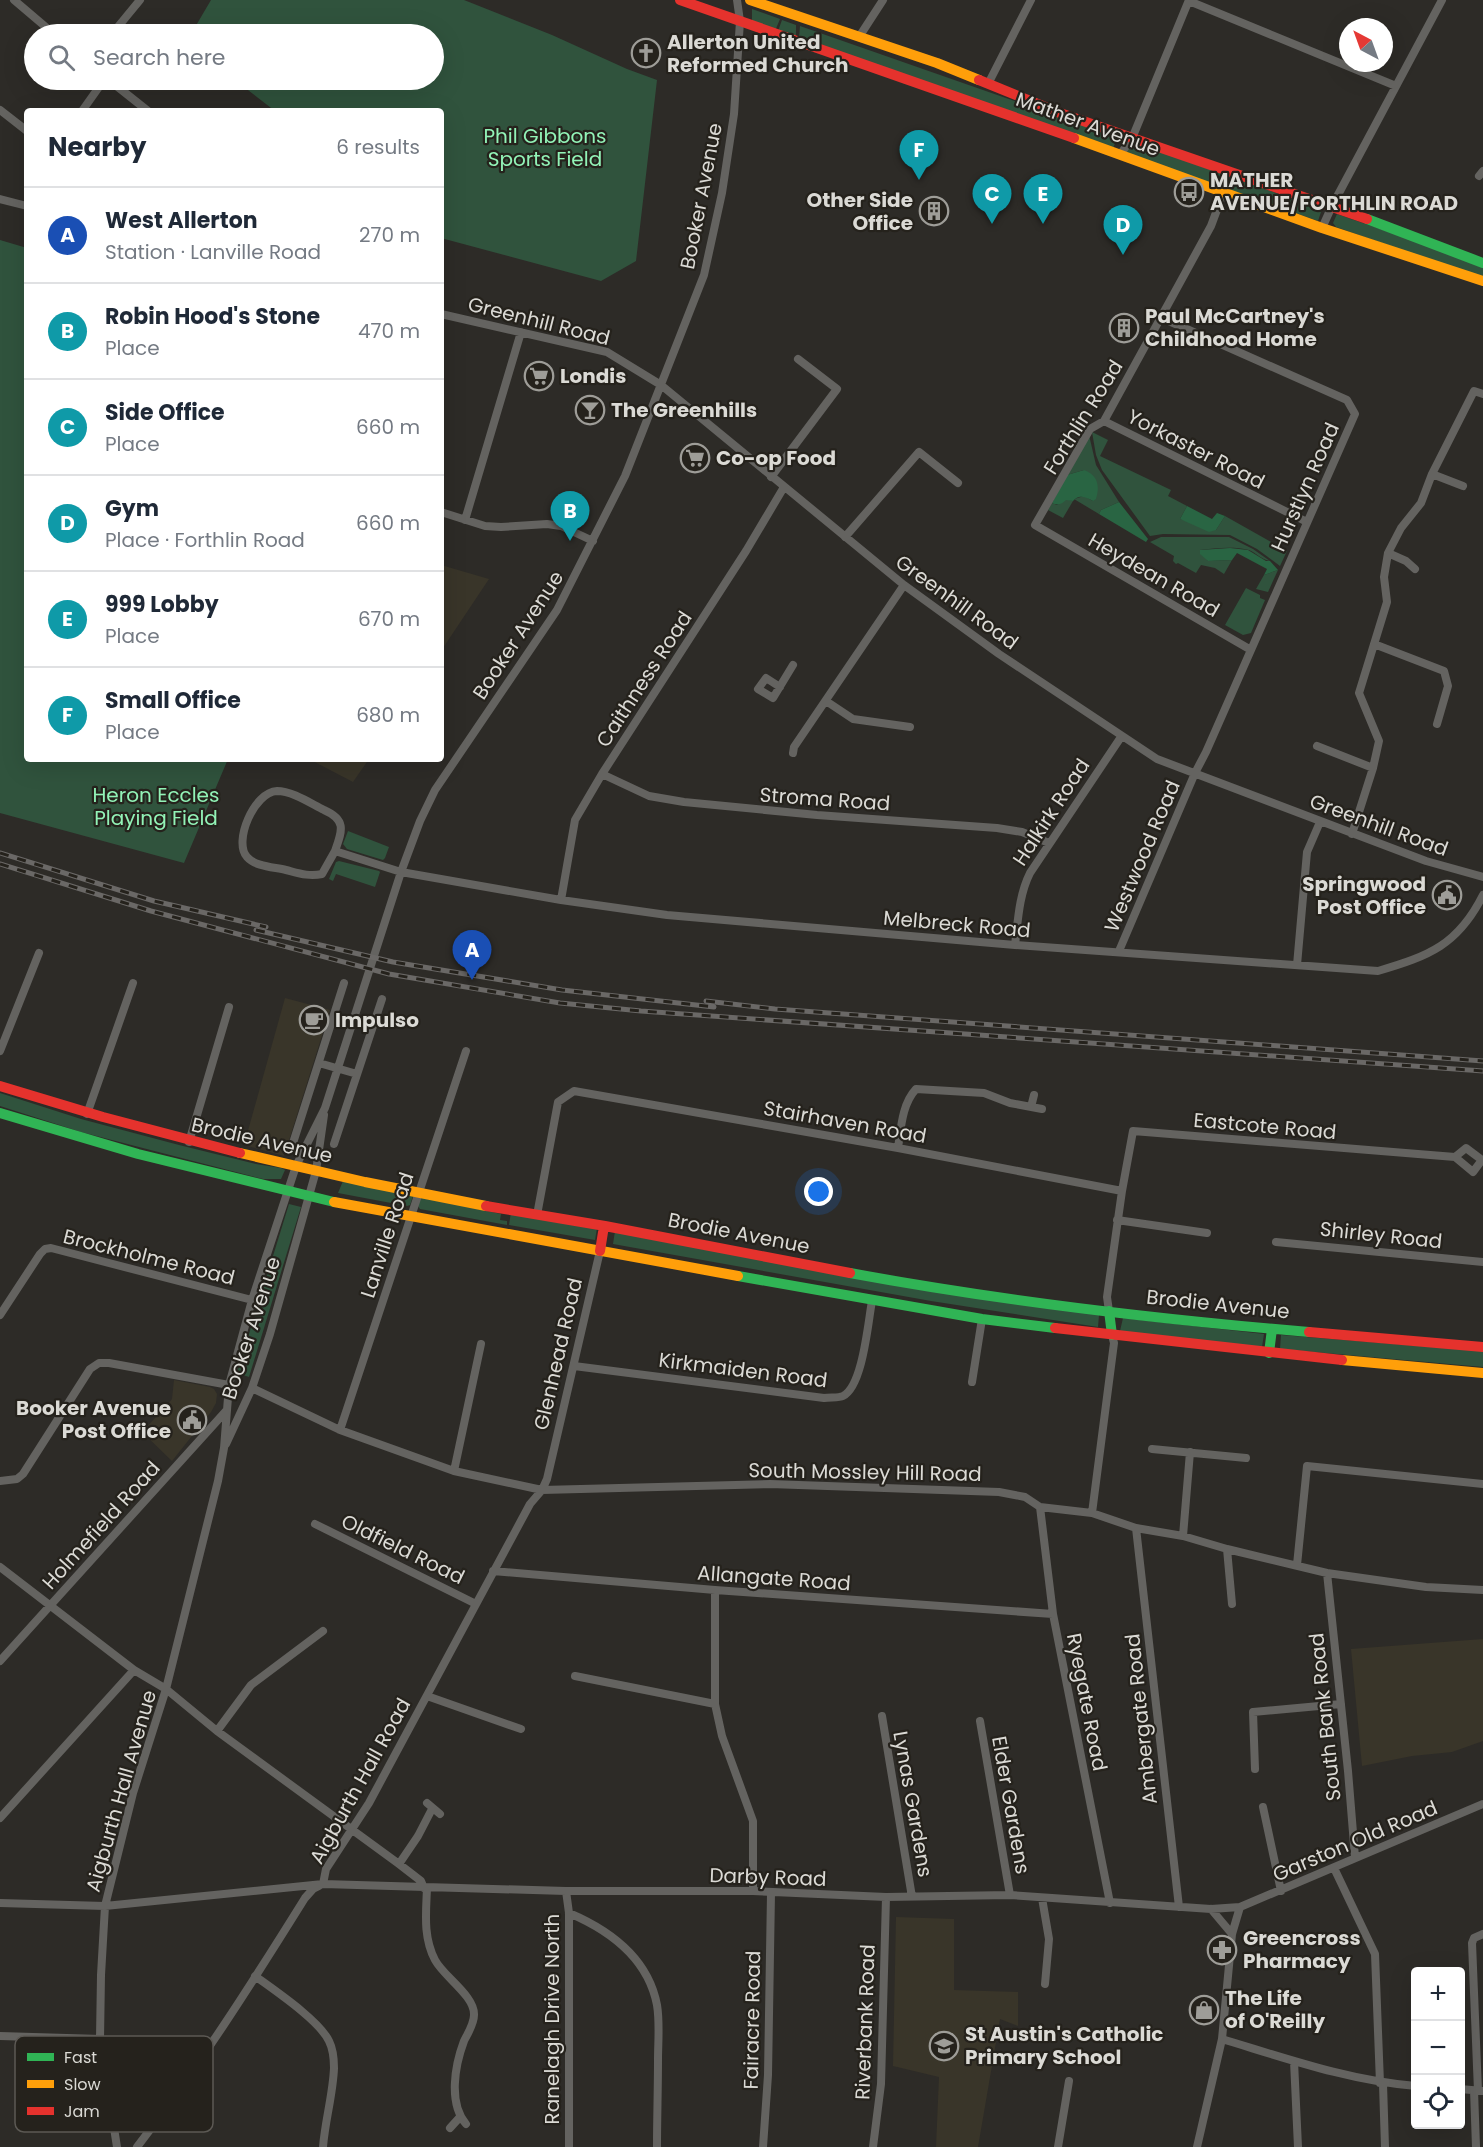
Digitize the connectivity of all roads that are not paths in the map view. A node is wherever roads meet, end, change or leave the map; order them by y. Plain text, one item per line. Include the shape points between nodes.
1 (14, 0) edge
2 (140, 0) edge
3 (680, 0) edge
4 (736, 0) edge
5 (750, 0) edge
6 (883, 0) edge
7 (1031, 0) edge
8 (1442, 0) edge
9 (1189, 1) edge
10 (740, 21) junction
11 (42, 24) edge
12 (120, 24) edge
13 (859, 37) junction
14 (988, 84) junction
15 (1396, 86) junction
16 (97, 90) edge
17 (122, 90) edge
18 (84, 108) edge
19 (144, 108) edge
20 (0, 110) edge
21 (24, 129) edge
22 (1133, 136) junction
23 (1120, 155) junction
24 (1224, 191) junction
25 (0, 199) edge
26 (24, 205) edge
27 (1332, 206) junction
28 (1322, 228) junction
29 (1483, 263) edge
30 (1483, 281) edge
31 (444, 315) edge
32 (1162, 318) junction
33 (521, 332) junction
34 (798, 359) dead end
35 (661, 386) junction
36 (1483, 394) edge
37 (1104, 421) junction
38 (1432, 474) junction
39 (771, 477) junction
40 (958, 483) dead end
41 (1463, 486) dead end
42 (784, 487) junction
43 (444, 513) edge
44 (465, 520) junction
45 (1307, 522) junction
46 (1041, 528) joint
47 (845, 537) junction
48 (593, 541) junction
49 (1388, 554) junction
50 (1414, 569) dead end
51 (904, 585) junction
52 (1374, 644) junction
53 (1251, 650) junction
54 (793, 665) dead end
55 (780, 687) dead end
56 (826, 701) junction
57 (1437, 724) dead end
58 (910, 727) dead end
59 (1121, 736) junction
60 (1317, 746) dead end
61 (793, 753) dead end
62 (1373, 768) junction
63 (1195, 773) junction
64 (602, 774) junction
65 (1320, 822) junction
66 (1352, 834) junction
67 (1049, 843) junction
68 (335, 851) junction
69 (401, 872) junction
70 (1483, 877) edge
71 (1483, 895) edge
72 (561, 900) junction
73 (1015, 945) junction
74 (1119, 951) junction
75 (39, 953) dead end
76 (1297, 965) junction
77 (133, 983) dead end
78 (344, 983) dead end
79 (382, 999) dead end
80 (229, 1007) dead end
81 (0, 1051) edge
82 (466, 1051) dead end
83 (319, 1063) junction
84 (338, 1070) junction
85 (357, 1074) junction
86 (0, 1086) edge
87 (1034, 1095) dead end
88 (1031, 1107) junction
89 (325, 1108) junction
90 (1042, 1109) dead end
91 (0, 1113) edge
92 (87, 1114) junction
93 (296, 1132) junction
94 (311, 1137) junction
95 (189, 1142) junction
96 (292, 1143) dead end
97 (334, 1144) dead end
98 (898, 1148) junction
99 (1455, 1157) dead end
100 (296, 1166) junction
101 (316, 1171) junction
102 (288, 1190) junction
103 (1122, 1191) junction
104 (418, 1193) junction
105 (308, 1197) junction
106 (537, 1215) junction
107 (410, 1217) junction
108 (1117, 1220) junction
109 (604, 1226) junction
110 (1207, 1233) dead end
111 (1276, 1242) dead end
112 (600, 1251) junction
113 (1483, 1262) edge
114 (252, 1300) junction
115 (872, 1301) junction
116 (1108, 1311) junction
117 (0, 1315) edge
118 (982, 1319) junction
119 (1272, 1329) junction
120 (1112, 1335) junction
121 (481, 1344) dead end
122 (1483, 1347) edge
123 (1269, 1353) junction
124 (574, 1366) junction
125 (1483, 1373) edge
126 (972, 1382) dead end
127 (229, 1385) junction
128 (252, 1388) junction
129 (226, 1411) junction
130 (340, 1430) junction
131 (224, 1448) junction
132 (1152, 1449) dead end
133 (1190, 1452) junction
134 (1246, 1458) dead end
135 (454, 1471) junction
136 (0, 1481) edge
137 (1483, 1484) edge
138 (542, 1490) junction
139 (1040, 1507) junction
140 (1092, 1513) junction
141 (315, 1524) dead end
142 (1136, 1528) junction
143 (1183, 1536) junction
144 (1227, 1549) junction
145 (1297, 1565) junction
146 (0, 1567) edge
147 (493, 1572) junction
148 (1327, 1574) junction
149 (715, 1590) junction
150 (1483, 1590) edge
151 (476, 1604) junction
152 (1232, 1604) dead end
153 (51, 1605) junction
154 (1053, 1614) junction
155 (323, 1631) dead end
156 (0, 1661) edge
157 (134, 1670) junction
158 (575, 1676) dead end
159 (166, 1689) junction
160 (427, 1696) junction
161 (715, 1704) junction
162 (1341, 1704) junction
163 (882, 1716) dead end
164 (980, 1721) dead end
165 (521, 1730) dead end
166 (217, 1731) junction
167 (1255, 1769) dead end
168 (1483, 1804) edge
169 (1263, 1807) dead end
170 (440, 1814) dead end
171 (0, 1818) edge
172 (351, 1830) junction
173 (1355, 1857) junction
174 (399, 1864) junction
175 (1334, 1869) junction
176 (323, 1884) junction
177 (426, 1888) junction
178 (566, 1891) junction
179 (753, 1891) junction
180 (1281, 1891) junction
181 (771, 1893) junction
182 (1010, 1895) junction
183 (912, 1897) junction
184 (886, 1898) junction
185 (1042, 1898) junction
186 (0, 1903) edge
187 (1110, 1903) junction
188 (105, 1906) junction
189 (1179, 1907) junction
190 (1240, 1907) junction
191 (1211, 1909) junction
192 (569, 1913) junction
193 (1232, 1934) junction
194 (1482, 1934) edge
195 (255, 1976) junction
196 (1045, 1984) dead end
197 (0, 2036) edge
198 (15, 2036) edge
199 (100, 2036) edge
200 (213, 2039) edge
201 (1222, 2039) junction
202 (1294, 2061) junction
203 (1069, 2080) dead end
204 (1381, 2083) junction
205 (1411, 2086) edge
206 (1478, 2091) edge
207 (460, 2117) junction
208 (466, 2124) dead end
209 (450, 2128) dead end
210 (115, 2132) edge
211 (149, 2132) edge
212 (117, 2147) edge
213 (137, 2147) edge
214 (323, 2147) edge
215 (569, 2147) edge
216 (657, 2147) edge
217 (763, 2147) edge
218 (873, 2147) edge
219 (1058, 2147) edge
220 (1197, 2147) edge
221 (1298, 2147) edge
222 (1385, 2147) edge
223 (1476, 2147) edge

1 - 11 street
2 - 12 street
3 - 10 street, Mather Avenue
4 - 10 street, Booker Avenue
5 - 13 street, Mather Avenue
6 - 13 street
7 - 14 street
8 - 15 street
9 - 15 street
9 - 22 street
10 - 23 street, Mather Avenue
10 - 35 street, Booker Avenue via 734,114 705,275
13 - 14 street, Mather Avenue
14 - 22 street, Mather Avenue
15 - 27 street
16 - 18 street
17 - 19 street
20 - 21 street
22 - 23 street
22 - 27 street, Mather Avenue
23 - 24 street, Mather Avenue
24 - 28 street, Mather Avenue
24 - 32 street, Forthlin Road
25 - 26 street
27 - 28 street
27 - 29 street, Mather Avenue
28 - 30 street, Mather Avenue
31 - 33 street, Greenhill Road
32 - 37 street, Forthlin Road
32 - 45 street, Hurstlyn Road via 1347,400 1355,414
33 - 35 street, Greenhill Road via 607,352
33 - 44 street
34 - 39 street via 837,389
35 - 39 street, Greenhill Road
35 - 48 street, Booker Avenue via 625,476
36 - 38 street via 1474,391
37 - 45 street, Yorkaster Road
37 - 46 street, Forthlin Road via 1090,429 1035,525
38 - 41 street
38 - 49 street via 1421,503 1401,528
39 - 42 street, Greenhill Road
40 - 47 street via 919,452
42 - 47 street, Greenhill Road
42 - 64 street, Caithness Road via 747,551
43 - 44 street
44 - 48 street via 485,526 561,526
45 - 53 street, Hurstlyn Road
46 - 53 street, Heydean Road
47 - 51 street, Greenhill Road
48 - 69 street, Booker Avenue via 557,610 435,790
49 - 50 street
49 - 52 street via 1384,577 1387,602
51 - 56 street
51 - 59 street, Greenhill Road
52 - 57 street via 1444,671 1448,686
52 - 62 street via 1359,693 1379,741
53 - 63 street, Hurstlyn Road
54 - 55 street
56 - 58 street via 853,719
56 - 61 street
59 - 63 street, Greenhill Road via 1157,759
59 - 67 street, Halkirk Road
60 - 62 street
62 - 66 street
63 - 65 street, Greenhill Road
63 - 74 street, Westwood Road
64 - 67 street, Stroma Road via 649,796 684,802 997,828 1022,832
64 - 72 street, Caithness Road via 575,820
65 - 66 street, Greenhill Road
65 - 76 street via 1306,852
66 - 70 street, Greenhill Road
67 - 73 street, Halkirk Road via 1023,885
68 - 68 street via 322,874 308,875 252,861 243,852 241,841 258,801 278,791 336,817 342,832
68 - 69 street, Melbreck Road
69 - 72 street, Melbreck Road
69 - 84 street, Booker Avenue
71 - 76 street, Melbreck Road via 1472,916 1444,945 1416,960 1378,971
72 - 73 street, Melbreck Road via 668,915
73 - 74 street, Melbreck Road
74 - 76 street, Melbreck Road
75 - 81 street
77 - 92 street
78 - 83 street
79 - 85 street
80 - 95 street
82 - 104 street, Lanville Road
83 - 84 street
83 - 93 street
84 - 85 street
84 - 89 street, Booker Avenue
85 - 97 street
86 - 92 street, Brodie Avenue
87 - 88 street
88 - 90 street
88 - 98 street via 984,1093 916,1089 906,1105
89 - 94 street, Booker Avenue
89 - 101 street, Booker Avenue
91 - 102 street via 138,1154
92 - 95 street, Brodie Avenue
93 - 94 street
93 - 96 street
94 - 100 street, Booker Avenue
95 - 100 street, Brodie Avenue
98 - 103 street, Stairhaven Road
98 - 106 street, Stairhaven Road via 574,1091 558,1102
99 - 103 street, Eastcote Road via 1132,1131
100 - 101 street, Brodie Avenue
100 - 102 street, Booker Avenue
101 - 104 street, Brodie Avenue
101 - 105 street, Booker Avenue
102 - 105 street
102 - 114 street, Booker Avenue
103 - 108 street
104 - 106 street, Brodie Avenue
104 - 107 street, Lanville Road
105 - 107 street
105 - 128 street, Booker Avenue
106 - 109 street, Brodie Avenue
107 - 112 street
107 - 130 street, Lanville Road
108 - 110 street
108 - 116 street
109 - 112 street, Glenhead Road
109 - 116 street, Brodie Avenue via 879,1279
111 - 113 street, Shirley Road
112 - 115 street
112 - 124 street, Glenhead Road
114 - 117 street, Brockholme Road via 51,1248 40,1254
114 - 127 street, Booker Avenue
115 - 118 street
115 - 124 street, Kirkmaiden Road via 859,1371 853,1388 843,1397 824,1398
116 - 119 street, Brodie Avenue
116 - 120 street
118 - 120 street
118 - 126 street
119 - 122 street, Brodie Avenue
119 - 123 street
120 - 123 street
120 - 140 street
121 - 135 street
123 - 125 street
124 - 138 street, Glenhead Road
127 - 129 street, Booker Avenue
127 - 136 street via 99,1363 90,1370 22,1474 17,1479
128 - 130 street, South Mossley Hill Road
128 - 131 street, Booker Avenue
129 - 131 street, Booker Avenue
129 - 153 street, Holmefield Road
130 - 135 street, South Mossley Hill Road
131 - 159 street, Aigburth Hall Avenue
132 - 133 street
133 - 134 street
133 - 143 street
135 - 138 street, South Mossley Hill Road
137 - 145 street via 1307,1466
138 - 139 street, South Mossley Hill Road via 770,1484 999,1492 1025,1497
138 - 147 street, Aigburth Hall Road via 530,1504
139 - 140 street, South Mossley Hill Road
139 - 154 street, Ryegate Road
140 - 142 street, South Mossley Hill Road
141 - 151 street, Oldfield Road
142 - 143 street, South Mossley Hill Road
142 - 189 street, Ambergate Road
143 - 144 street, South Mossley Hill Road
144 - 145 street, South Mossley Hill Road
144 - 152 street
145 - 148 street, South Mossley Hill Road
146 - 153 street
147 - 149 street, Allangate Road
147 - 151 street, Aigburth Hall Road
148 - 150 street, South Mossley Hill Road
148 - 162 street, South Bank Road
149 - 154 street, Allangate Road
149 - 161 street
151 - 160 street, Aigburth Hall Road
153 - 156 street, Holmefield Road
153 - 157 street
154 - 187 street, Ryegate Road
155 - 166 street via 251,1685
157 - 159 street
157 - 171 street
158 - 161 street
159 - 166 street
159 - 188 street, Aigburth Hall Avenue via 133,1793
160 - 165 street, Aigburth Hall Road
160 - 172 street, Aigburth Hall Road
161 - 179 street via 753,1821
162 - 167 street via 1252,1712
162 - 173 street, South Bank Road
163 - 183 street, Lynas Gardens
164 - 182 street, Elder Gardens
166 - 172 street
168 - 173 street, Garston Old Road
169 - 180 street
170 - 174 street via 429,1806 418,1836
172 - 174 street
172 - 176 street, Aigburth Hall Road via 326,1869
173 - 175 street, Garston Old Road
174 - 177 street
175 - 180 street, Garston Old Road
175 - 204 street via 1375,1954
176 - 177 street, Darby Road
176 - 188 street, Darby Road
176 - 195 street, Aigburth Hall Road via 305,1898
177 - 178 street, Darby Road
177 - 207 street via 428,1940 436,1961 468,1998 474,2015 459,2058 455,2101
178 - 179 street, Darby Road
178 - 192 street, Ranelagh Drive North
179 - 181 street, Darby Road
180 - 190 street, Garston Old Road
181 - 184 street, Darby Road
181 - 217 street, Fairacre Road
182 - 183 street, Darby Road
182 - 185 street, Darby Road
183 - 184 street, Darby Road
184 - 218 street, Riverbank Road via 881,2084
185 - 187 street, Darby Road
185 - 196 street via 1049,1940
186 - 188 street, Darby Road
187 - 189 street, Darby Road
188 - 199 street, Aigburth Hall Avenue
189 - 191 street, Darby Road
190 - 191 street, Garston Old Road
190 - 193 street
191 - 193 street
192 - 215 street, Ranelagh Drive North
192 - 216 street via 595,1924 624,1946 652,1988 658,2017
193 - 201 street
194 - 206 street via 1472,1943
195 - 200 street, Aigburth Hall Road
195 - 214 street via 308,2018 329,2041 334,2068
197 - 198 street
201 - 202 street
201 - 220 street
202 - 204 street
202 - 221 street
203 - 219 street
204 - 205 street
204 - 222 street
206 - 223 street
207 - 208 street
207 - 209 street
210 - 212 street, Aigburth Hall Avenue
211 - 213 street, Aigburth Hall Road

